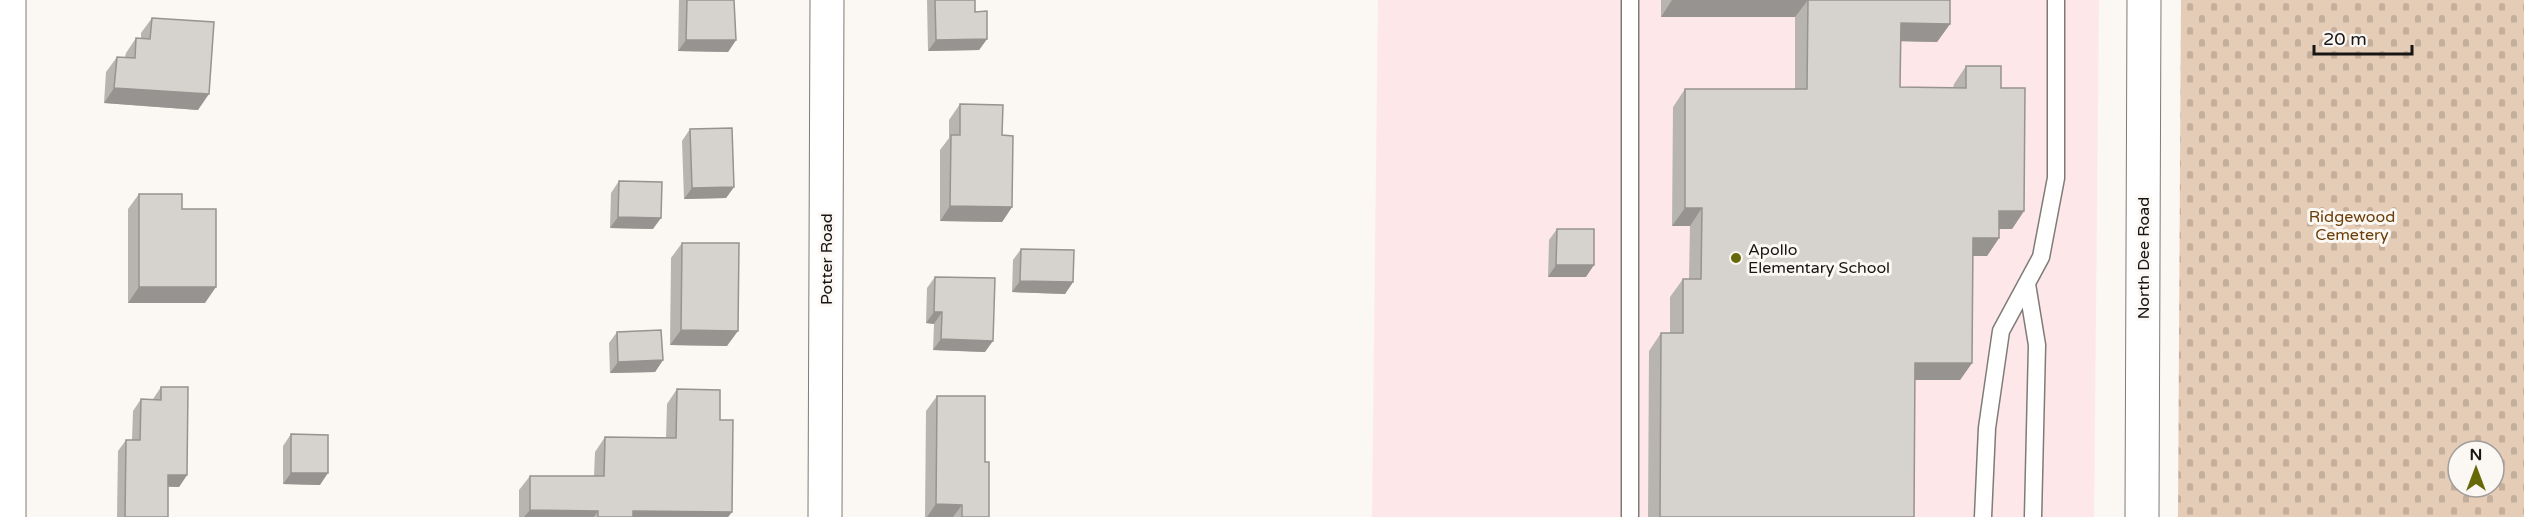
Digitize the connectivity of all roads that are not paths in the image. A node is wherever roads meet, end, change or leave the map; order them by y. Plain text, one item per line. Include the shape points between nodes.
1 (9, 0) edge
2 (827, 0) edge
3 (1630, 0) edge
4 (2056, 0) edge
5 (2144, 0) edge
6 (4, 148) edge
7 (2027, 284) junction
8 (9, 517) edge
9 (825, 517) edge
10 (1630, 517) edge
11 (1983, 517) edge
12 (2033, 517) edge
13 (2142, 517) edge

1 - 6 street
2 - 9 street, Potter Road
3 - 10 lane
4 - 7 lane via 2056,178 2041,257
5 - 13 street, North Dee Road
6 - 8 street
7 - 11 lane via 2001,331 1987,429
7 - 12 lane via 2037,345

